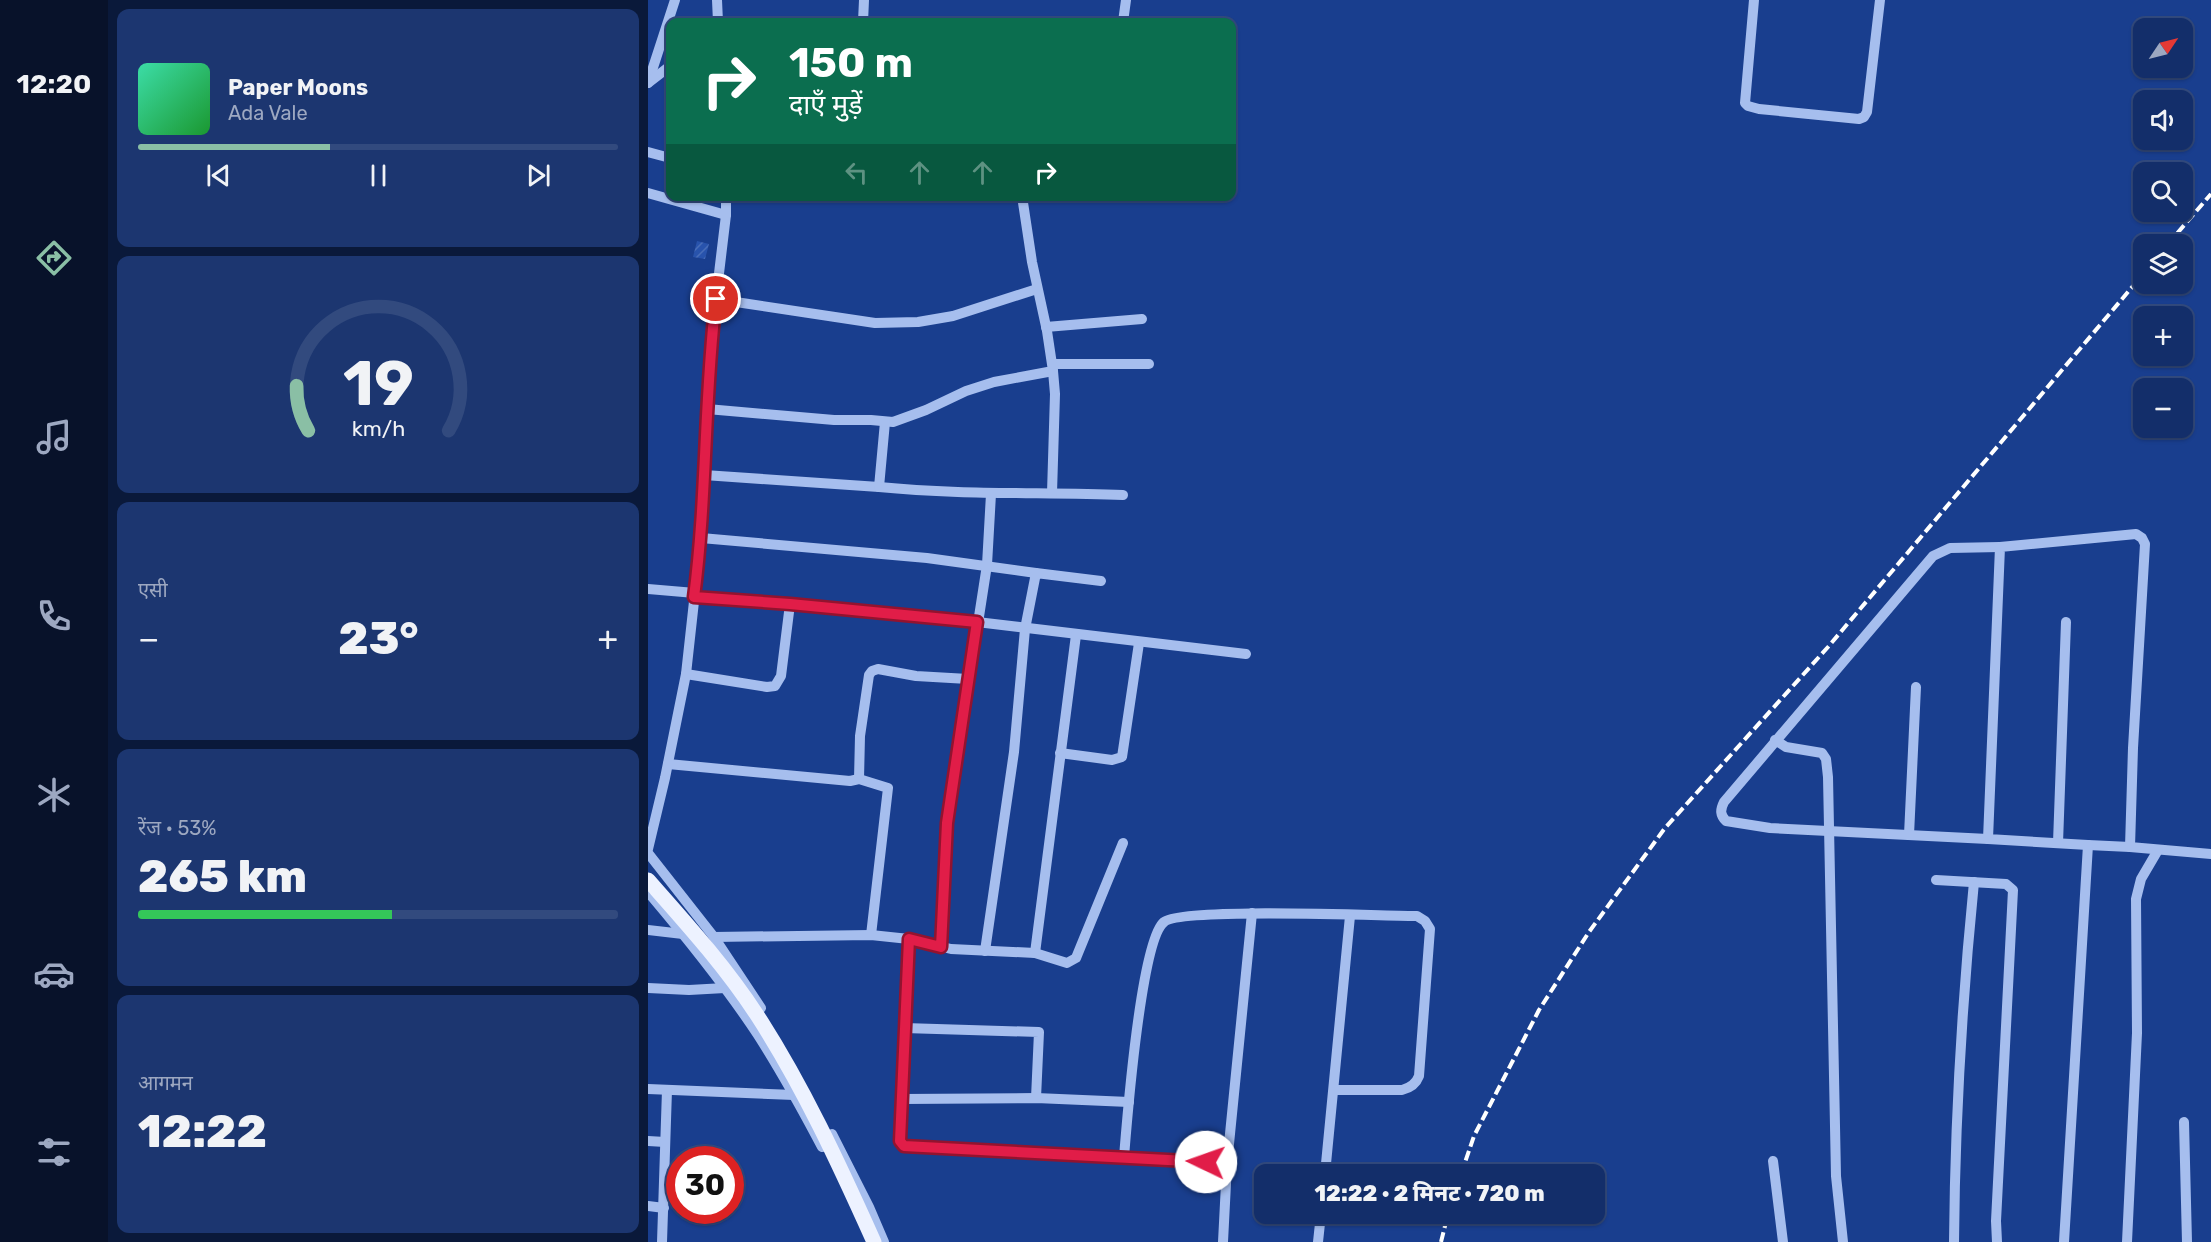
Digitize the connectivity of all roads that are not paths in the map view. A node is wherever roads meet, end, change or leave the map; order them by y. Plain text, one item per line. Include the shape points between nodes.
1 (675, 0) edge
2 (717, 0) edge
3 (864, 0) edge
4 (1126, 0) edge
5 (1754, 0) edge
6 (1880, 0) edge
7 (669, 18) edge
8 (718, 18) edge
9 (863, 18) edge
10 (1124, 18) edge
11 (666, 28) edge
12 (666, 69) edge
13 (648, 83) edge
14 (648, 152) edge
15 (666, 157) edge
16 (648, 193) edge
17 (666, 198) edge
18 (676, 201) edge
19 (726, 201) edge
20 (1023, 201) edge
21 (726, 215) junction
22 (1037, 289) junction
23 (716, 299) junction
24 (1142, 319) dead end
25 (1046, 327) junction
26 (1149, 364) dead end
27 (1053, 368) junction
28 (707, 409) junction
29 (885, 422) junction
30 (704, 475) junction
31 (879, 487) junction
32 (1052, 493) junction
33 (991, 494) junction
34 (1123, 495) dead end
35 (701, 538) junction
36 (2000, 547) junction
37 (987, 565) junction
38 (1036, 573) junction
39 (1101, 581) dead end
40 (648, 589) edge
41 (695, 595) junction
42 (790, 604) junction
43 (977, 622) junction
44 (2066, 622) dead end
45 (1025, 629) junction
46 (1076, 635) junction
47 (1139, 643) junction
48 (1246, 654) dead end
49 (686, 674) junction
50 (968, 679) junction
51 (1916, 687) dead end
52 (1775, 740) junction
53 (1060, 753) junction
54 (668, 764) junction
55 (858, 779) junction
56 (1828, 830) junction
57 (1909, 835) junction
58 (1988, 839) junction
59 (1123, 843) dead end
60 (2058, 843) junction
61 (2088, 844) junction
62 (2130, 847) junction
63 (2158, 850) junction
64 (648, 851) edge
65 (2211, 854) edge
66 (648, 880) edge
67 (1936, 880) dead end
68 (1974, 882) junction
69 (648, 892) edge
70 (1252, 913) junction
71 (1350, 916) junction
72 (648, 930) edge
73 (683, 934) junction
74 (871, 934) junction
75 (714, 937) junction
76 (909, 939) junction
77 (941, 947) junction
78 (985, 951) junction
79 (1035, 953) junction
80 (648, 988) edge
81 (725, 988) junction
82 (904, 1028) junction
83 (648, 1089) edge
84 (667, 1090) junction
85 (1334, 1090) junction
86 (794, 1095) junction
87 (1036, 1098) junction
88 (902, 1099) junction
89 (1129, 1101) junction
90 (2184, 1122) dead end
91 (648, 1141) edge
92 (665, 1142) junction
93 (1124, 1157) junction
94 (1773, 1161) dead end
95 (1227, 1164) junction
96 (1326, 1164) edge
97 (648, 1206) edge
98 (664, 1208) junction
99 (1320, 1224) edge
100 (662, 1242) edge
101 (868, 1242) edge
102 (874, 1242) edge
103 (884, 1242) edge
104 (1223, 1242) edge
105 (1318, 1242) edge
106 (1783, 1242) edge
107 (1843, 1242) edge
108 (1954, 1242) edge
109 (1997, 1242) edge
110 (2064, 1242) edge
111 (2127, 1242) edge
112 (2187, 1242) edge

1 - 7 street
2 - 8 street
3 - 9 street
4 - 10 street
5 - 6 street via 1745,103 1759,109 1859,119 1868,112
11 - 13 street
12 - 13 street
14 - 15 street
16 - 17 street
18 - 21 street
19 - 21 street
20 - 22 street
21 - 23 street
22 - 23 street via 953,316 918,322 875,323
22 - 25 street
23 - 28 street
24 - 25 street
25 - 27 street
26 - 27 street
27 - 29 street via 966,391 902,421
27 - 32 street
28 - 29 street
28 - 30 street
29 - 31 street
30 - 31 street
30 - 35 street
31 - 33 street
32 - 33 street
32 - 34 street
33 - 37 street
35 - 37 street
35 - 41 street
36 - 52 street via 1950,548 1933,556
36 - 58 street
36 - 62 street via 2136,534 2145,544
37 - 38 street
37 - 43 street
38 - 39 street
38 - 45 street
40 - 41 street
41 - 42 street
41 - 49 street
42 - 43 street
42 - 49 street via 781,676 775,686
43 - 45 street
43 - 50 street
44 - 60 street
45 - 46 street
45 - 78 street via 1014,752
46 - 47 street
46 - 53 street
47 - 48 street
47 - 53 street via 1122,757 1112,760
49 - 54 street
50 - 55 street via 872,671 862,711
50 - 77 street via 947,823
51 - 57 street
52 - 56 street via 1786,747 1821,753 1826,759
52 - 56 street via 1724,802 1722,816 1726,821 1770,828
53 - 79 street
54 - 55 street
54 - 64 street
55 - 74 street via 888,788
56 - 57 street
56 - 107 street via 1836,1164
57 - 58 street
58 - 60 street
59 - 79 street via 1076,958 1067,963
60 - 61 street
61 - 62 street
61 - 110 street
62 - 63 street
63 - 65 street
63 - 111 street via 2141,879 2135,911 2137,1033
64 - 75 street
66 - 102 main road via 713,955 757,1015 812,1109
67 - 68 street
68 - 108 street via 1962,1011
68 - 109 street via 2006,884 2013,890
69 - 73 street
70 - 71 street
70 - 89 street via 1178,916 1164,921 1155,934 1144,978
70 - 95 street
71 - 85 street
71 - 85 street via 1417,916 1430,929 1419,1076 1413,1085 1402,1090
72 - 73 street
73 - 81 street
74 - 75 street
74 - 76 street
75 - 103 street via 804,1079
76 - 77 street
76 - 82 street
77 - 78 street
78 - 79 street
80 - 81 street
81 - 86 street
82 - 87 street via 1039,1032
82 - 88 street
83 - 84 street
84 - 86 street
84 - 92 street
85 - 96 street
86 - 101 street via 852,1203
87 - 88 street
87 - 89 street
88 - 93 street via 900,1141 904,1146
89 - 93 street
90 - 112 street
91 - 92 street
92 - 98 street
93 - 95 street
94 - 106 street
95 - 104 street
97 - 98 street
98 - 100 street
99 - 105 street

